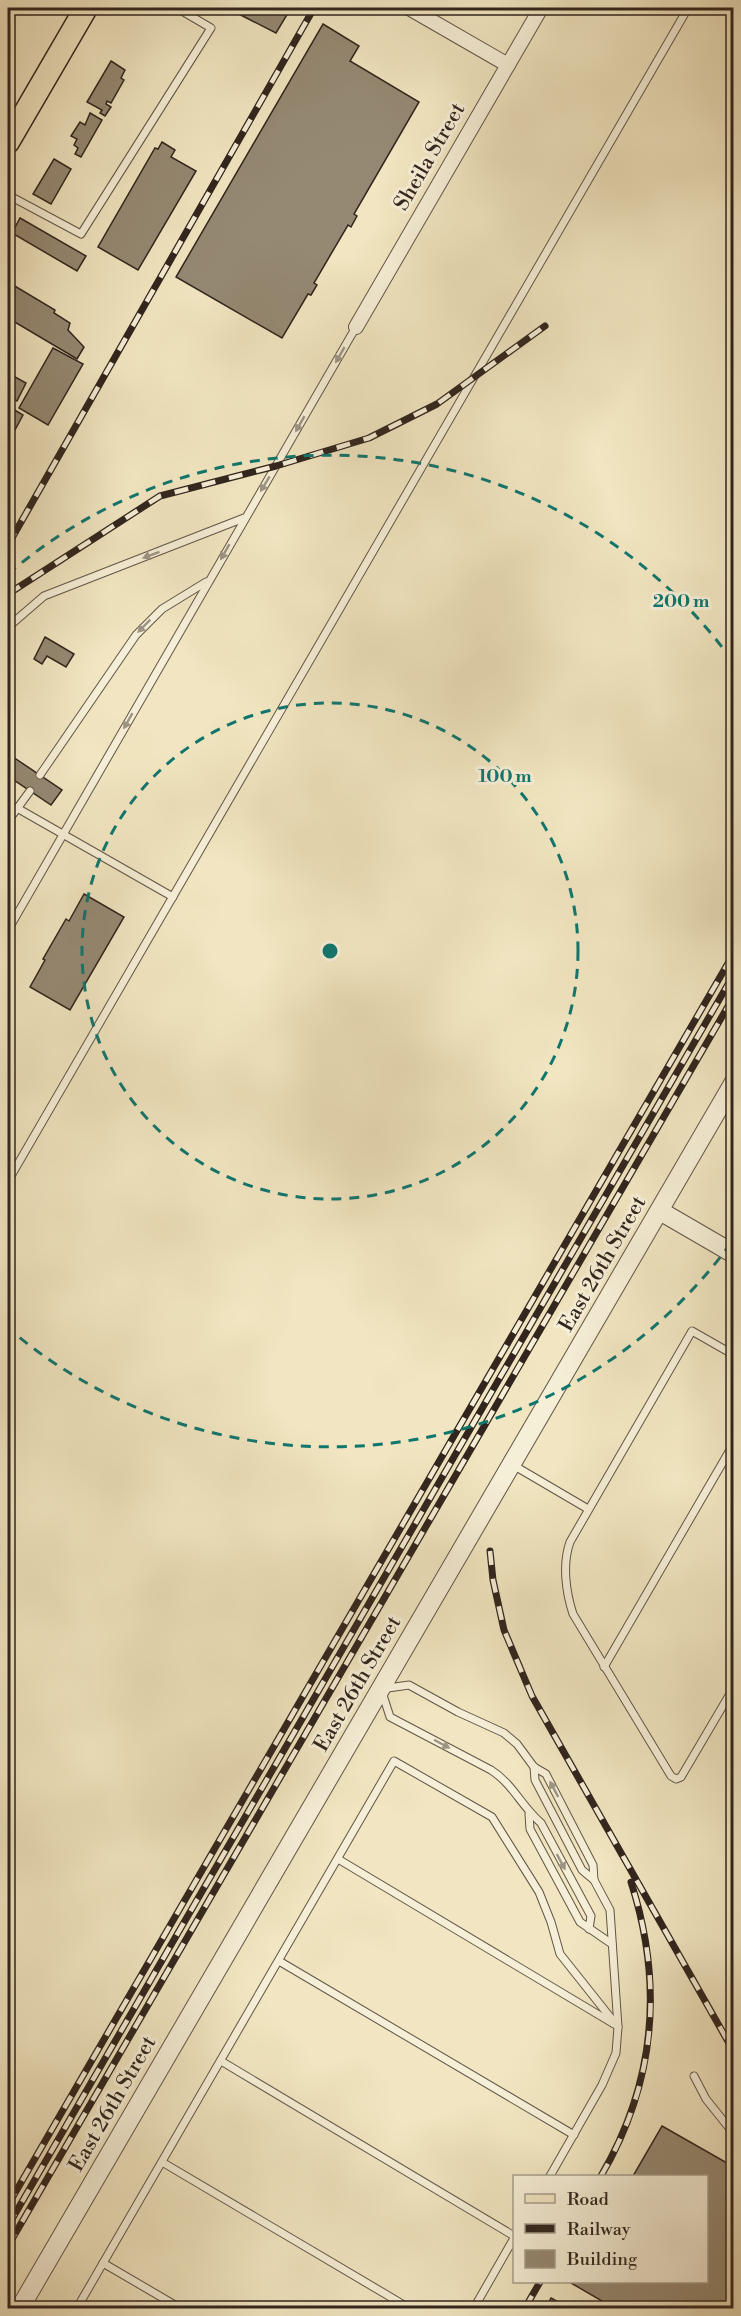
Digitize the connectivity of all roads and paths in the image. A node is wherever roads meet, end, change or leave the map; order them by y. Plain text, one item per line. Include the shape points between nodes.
1 (9, 8) edge
2 (86, 8) edge
3 (177, 8) edge
4 (409, 8) edge
5 (541, 8) edge
6 (688, 8) edge
7 (8, 15) edge
8 (508, 65) junction
9 (8, 142) edge
10 (8, 195) edge
11 (356, 327) joint
12 (244, 518) junction
13 (209, 580) junction
14 (8, 627) edge
15 (40, 775) dead end
16 (30, 791) dead end
17 (17, 808) junction
18 (8, 821) edge
19 (63, 834) junction
20 (172, 897) junction
21 (8, 930) edge
22 (734, 1082) edge
23 (8, 1181) edge
24 (660, 1211) junction
25 (734, 1254) edge
26 (734, 1355) edge
27 (734, 1443) edge
28 (512, 1465) junction
29 (588, 1509) junction
30 (604, 1667) junction
31 (734, 1687) edge
32 (381, 1689) junction
33 (534, 1767) junction
34 (530, 1814) junction
35 (338, 1859) junction
36 (594, 1880) junction
37 (590, 1929) junction
38 (612, 1944) junction
39 (279, 1960) junction
40 (618, 2027) junction
41 (221, 2061) junction
42 (694, 2076) dead end
43 (734, 2134) edge
44 (574, 2135) junction
45 (162, 2162) junction
46 (551, 2175) edge
47 (513, 2236) edge
48 (513, 2239) edge
49 (103, 2263) junction
50 (20, 2308) edge
51 (77, 2308) edge
52 (180, 2308) edge
53 (409, 2308) edge
54 (474, 2308) edge

1 - 7 lane
2 - 9 main road
3 - 10 lane via 211,28 81,234
4 - 8 street
5 - 8 street, Sheila Street
6 - 20 lane
8 - 11 street, Sheila Street
11 -> 12 lane
12 -> 13 lane
12 -> 14 lane via 44,596
13 -> 15 lane via 162,609 136,635
13 -> 19 lane
16 - 17 lane
17 - 18 lane
17 - 19 lane
19 - 20 lane
19 - 21 lane
20 - 23 lane
22 - 24 street, East 26th Street
24 - 25 street
24 - 28 street, East 26th Street
26 - 29 lane via 692,1331
27 - 30 lane
28 - 29 lane
28 - 32 street, East 26th Street
29 - 30 lane via 568,1546 567,1599
30 - 31 lane via 676,1779 681,1778
32 - 33 lane via 409,1685 504,1733
32 -> 34 lane via 390,1717 503,1778
32 - 50 street, East 26th Street
33 - 36 lane via 535,1780 582,1870
36 -> 33 lane via 593,1865 546,1774
34 -> 37 lane via 541,1823 589,1913
34 - 37 lane via 530,1829 580,1922
35 - 39 lane
35 - 40 lane
35 - 40 lane via 394,1761 492,1817 539,1892 560,1954
36 - 38 lane via 610,1910
37 - 38 lane
38 - 40 lane
39 - 41 lane
39 - 44 lane
40 - 44 lane via 616,2053
41 - 45 lane
41 - 47 lane
42 - 43 lane via 706,2099
44 - 46 lane
45 - 49 lane
45 - 53 lane
48 - 54 lane
49 - 51 lane
49 - 52 lane

